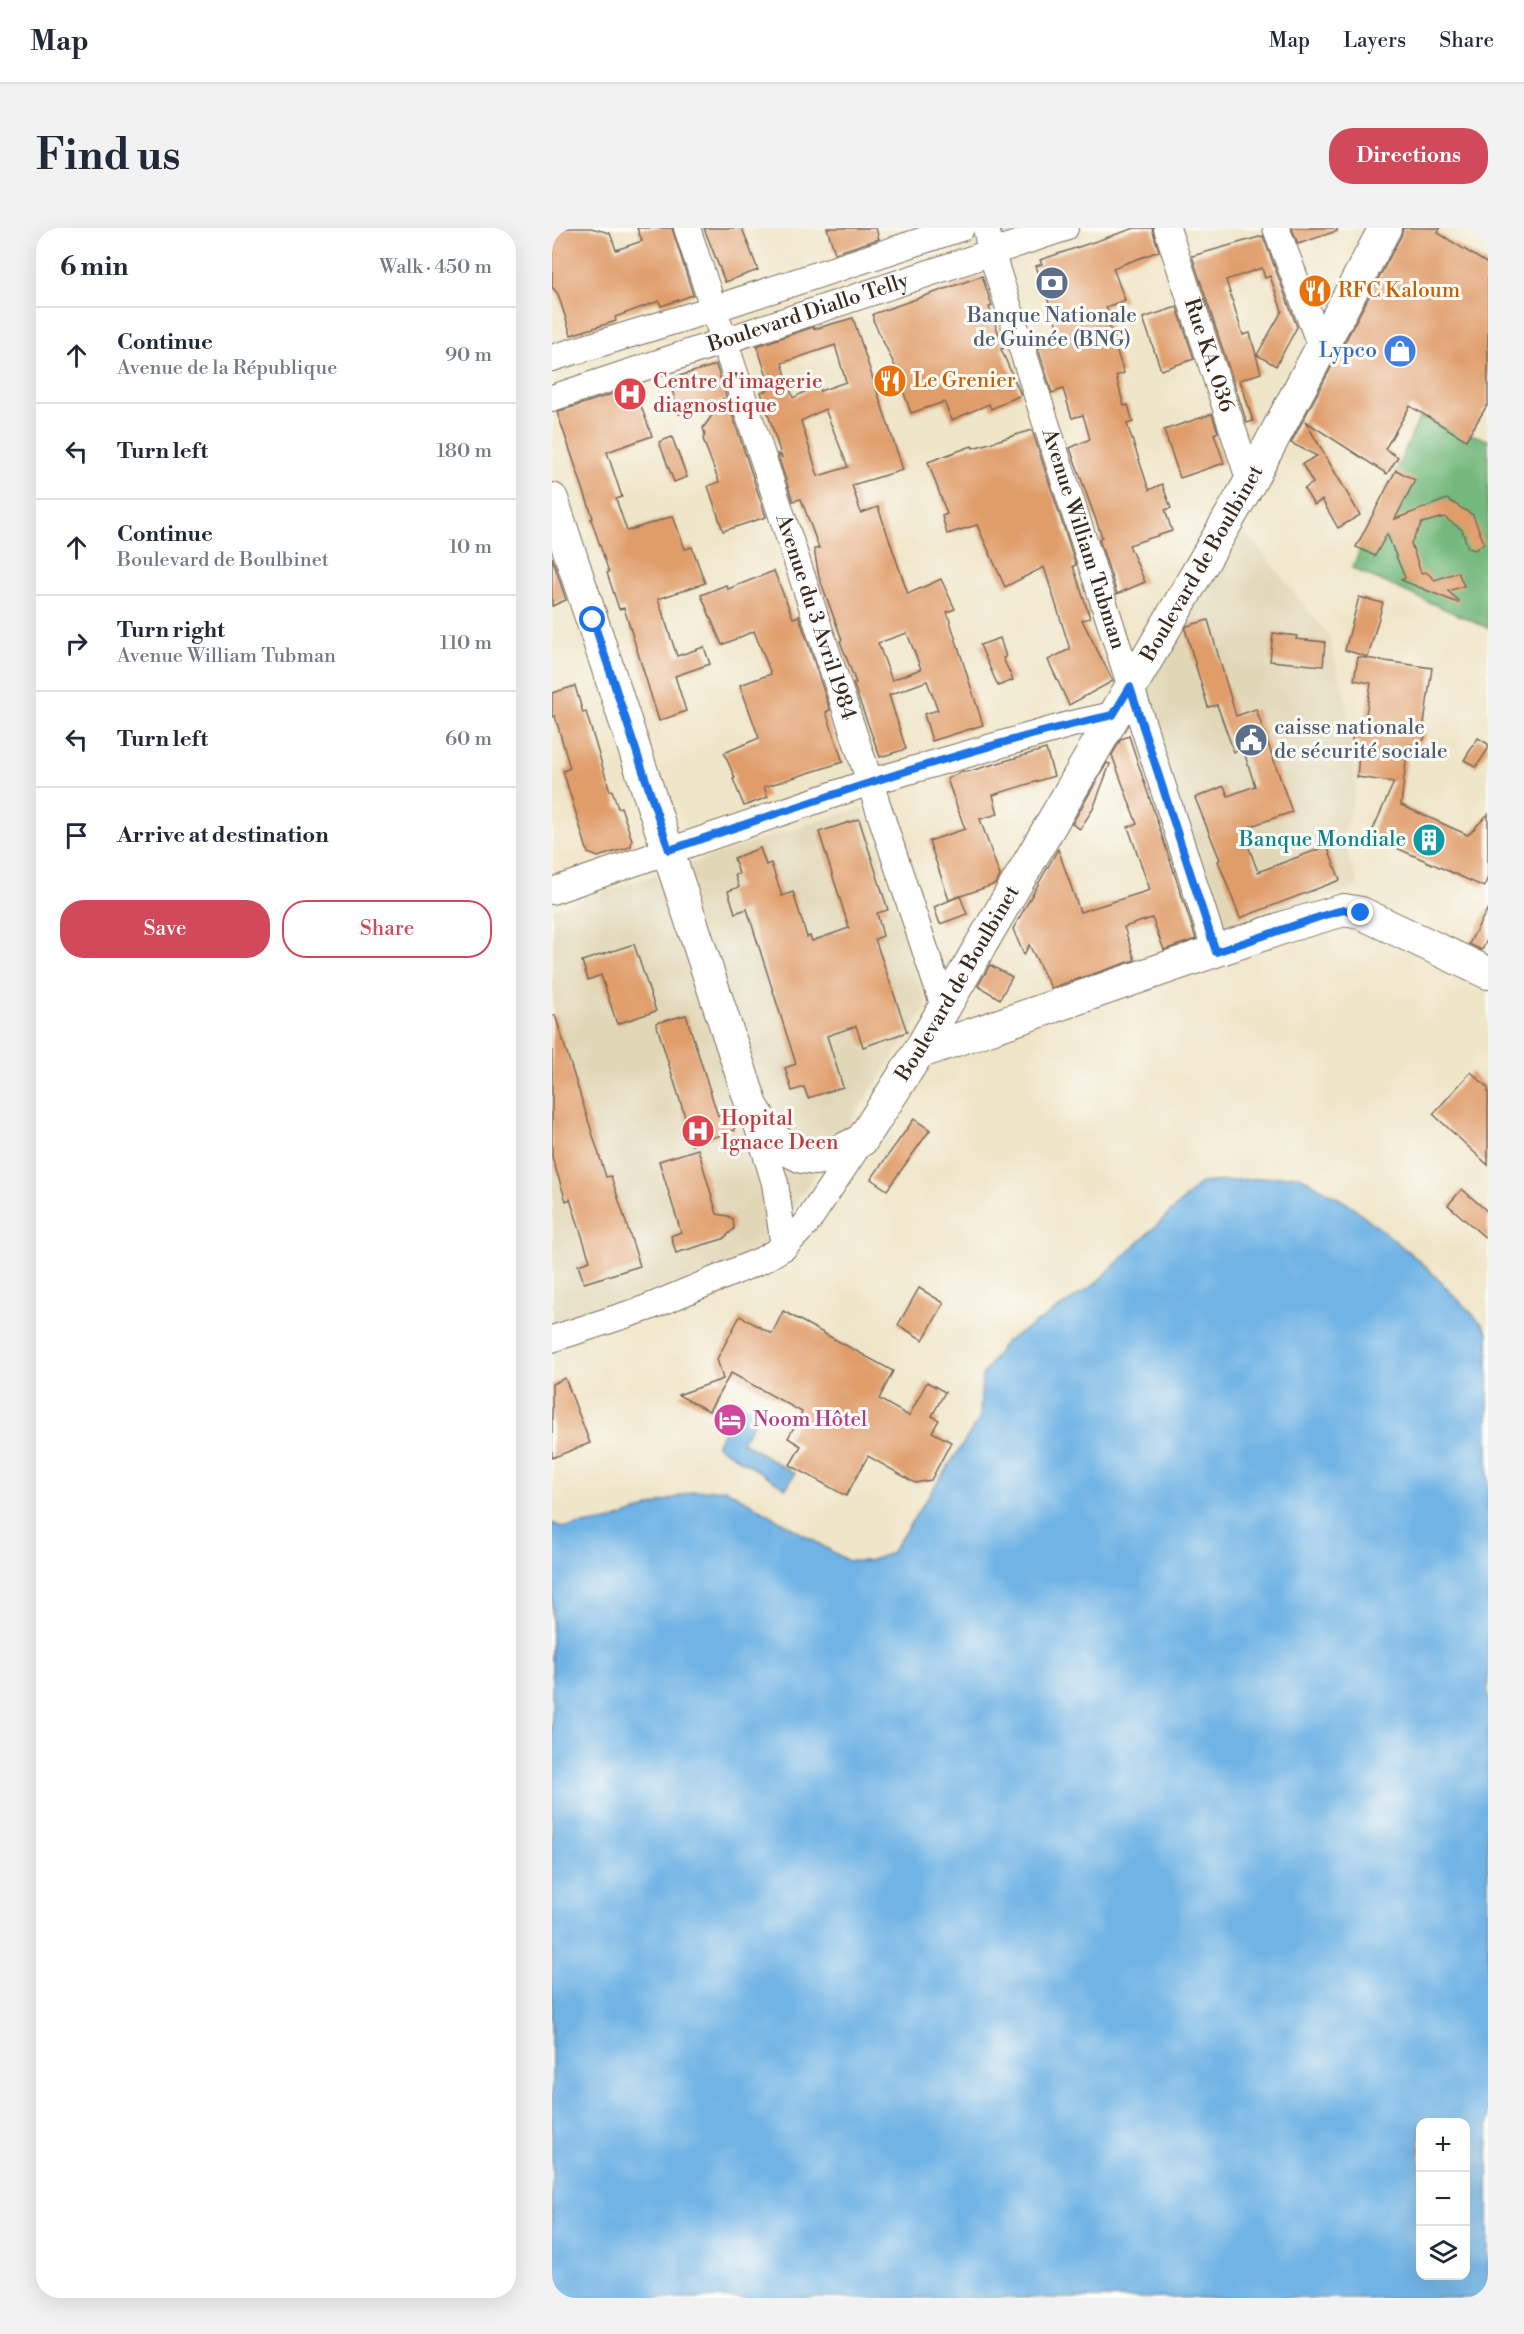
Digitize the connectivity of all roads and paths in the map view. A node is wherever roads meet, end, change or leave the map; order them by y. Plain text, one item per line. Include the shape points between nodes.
1 (687, 228) edge
2 (962, 228) edge
3 (1065, 228) edge
4 (1167, 228) edge
5 (1276, 228) edge
6 (1385, 228) edge
7 (988, 240) edge
8 (714, 309) junction
9 (723, 340) junction
10 (1321, 347) junction
11 (552, 358) edge
12 (552, 398) edge
13 (1250, 482) junction
14 (552, 499) edge
15 (1130, 687) junction
16 (1113, 715) junction
17 (870, 782) junction
18 (669, 850) junction
19 (552, 891) edge
20 (1216, 952) junction
21 (1488, 974) edge
22 (944, 1007) junction
23 (918, 1053) junction
24 (752, 1106) junction
25 (862, 1140) junction
26 (784, 1247) junction
27 (552, 1339) edge

1 - 8 street, Avenue du 3 Avril 1984
2 - 8 street, Boulevard Diallo Telly
3 - 7 street, Boulevard Diallo Telly
4 - 13 street, Rue KA. 036
5 - 10 street
6 - 10 main road, Boulevard de Boulbinet
7 - 9 street, Boulevard Diallo Telly
7 - 15 street, Avenue William Tubman
8 - 9 street, Avenue du 3 Avril 1984
8 - 11 street, Boulevard Diallo Telly
9 - 12 street, Boulevard Diallo Telly
9 - 17 street, Avenue du 3 Avril 1984
10 - 13 main road, Boulevard de Boulbinet
13 - 15 main road, Boulevard de Boulbinet
14 - 18 main road
15 - 16 main road, Boulevard de Boulbinet
15 - 20 street, Avenue William Tubman
16 - 17 street
16 - 22 main road, Boulevard de Boulbinet
17 - 18 street
17 - 22 street, Avenue du 3 Avril 1984
18 - 19 street
18 - 24 main road
20 - 21 main road via 1344,910 1361,913
20 - 23 main road
22 - 23 main road, Boulevard de Boulbinet
23 - 25 main road, Boulevard de Boulbinet
24 - 25 main road via 770,1135 802,1157 830,1155
24 - 26 street via 775,1183
25 - 26 street via 806,1224
26 - 27 street via 647,1308

